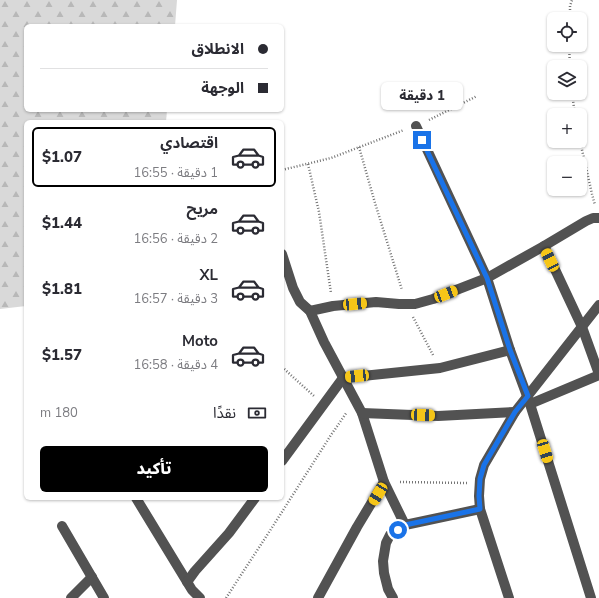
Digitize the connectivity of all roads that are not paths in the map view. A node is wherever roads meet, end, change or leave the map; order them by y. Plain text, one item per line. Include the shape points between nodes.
1 (416, 126) road end
2 (598, 214) edge
3 (544, 246) junction
4 (284, 260) edge
5 (487, 278) junction
6 (599, 305) edge
7 (310, 311) junction
8 (582, 327) junction
9 (510, 350) junction
10 (599, 374) edge
11 (343, 378) junction
12 (529, 400) junction
13 (515, 412) junction
14 (362, 413) junction
15 (284, 458) edge
16 (384, 482) junction
17 (137, 500) edge
18 (254, 500) edge
19 (480, 509) junction
20 (405, 525) junction
21 (62, 526) dead end
22 (92, 577) junction
23 (187, 582) junction
24 (71, 598) edge
25 (104, 598) edge
26 (200, 598) edge
27 (318, 598) edge
28 (393, 598) edge
29 (509, 598) edge
30 (591, 598) edge

1 - 5 street
2 - 3 street
3 - 5 street
3 - 8 street
4 - 7 street via 300,302
5 - 7 street via 415,304 376,302
5 - 9 street
6 - 8 street
7 - 11 street
8 - 10 street
8 - 12 street
9 - 11 street via 440,368
9 - 12 street
10 - 12 street
11 - 14 street
11 - 15 street
12 - 13 street
12 - 30 street
13 - 14 street via 438,416
13 - 19 street via 484,465 480,483
14 - 16 street
16 - 20 street
16 - 27 street
17 - 23 street
18 - 23 street via 229,534
19 - 20 street
19 - 29 street
20 - 28 street via 390,535 384,551 384,573
21 - 22 street
22 - 24 street
22 - 25 street
23 - 26 street

